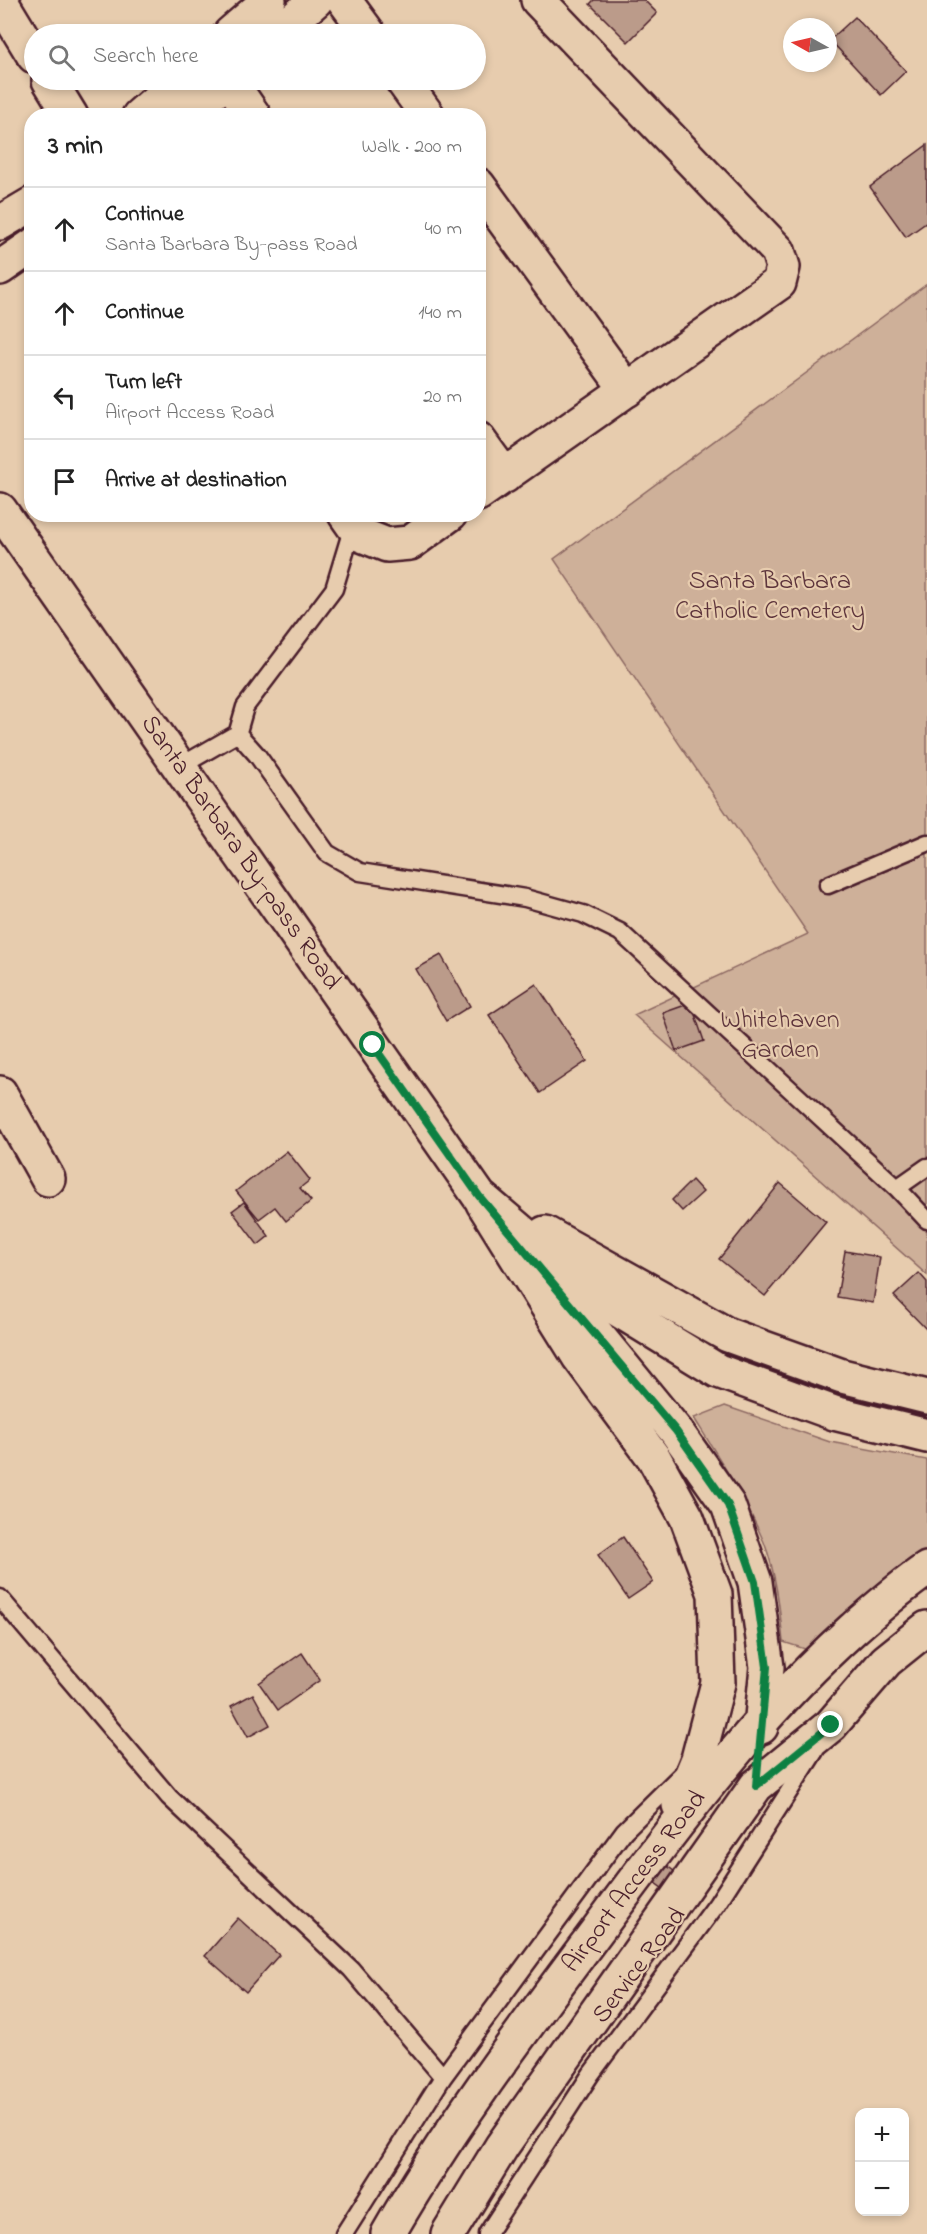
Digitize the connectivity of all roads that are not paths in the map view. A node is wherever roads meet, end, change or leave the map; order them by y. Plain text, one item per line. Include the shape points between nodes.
1 (269, 0) edge
2 (316, 0) edge
3 (344, 0) edge
4 (538, 0) edge
5 (12, 5) edge
6 (241, 24) edge
7 (288, 24) edge
8 (362, 24) edge
9 (24, 33) edge
10 (55, 90) edge
11 (169, 90) edge
12 (216, 90) edge
13 (235, 90) edge
14 (409, 90) edge
15 (66, 108) edge
16 (148, 108) edge
17 (195, 108) edge
18 (248, 108) edge
19 (422, 108) edge
20 (486, 196) edge
21 (24, 209) edge
22 (0, 223) edge
23 (24, 252) edge
24 (0, 268) edge
25 (627, 390) junction
26 (486, 467) edge
27 (491, 485) edge
28 (0, 510) edge
29 (349, 522) edge
30 (350, 522) edge
31 (439, 522) edge
32 (237, 735) junction
33 (179, 766) junction
34 (927, 843) edge
35 (828, 885) dead end
36 (0, 1093) edge
37 (927, 1167) edge
38 (48, 1179) dead end
39 (897, 1188) junction
40 (479, 1196) junction
41 (927, 1220) edge
42 (927, 1397) edge
43 (927, 1436) edge
44 (927, 1569) edge
45 (0, 1598) edge
46 (927, 1628) edge
47 (762, 1719) junction
48 (831, 1725) junction
49 (698, 1759) junction
50 (756, 1786) junction
51 (664, 1840) junction
52 (443, 2077) junction
53 (344, 2234) edge
54 (388, 2234) edge
55 (448, 2234) edge
56 (487, 2234) edge

1 - 6 main road
2 - 7 main road
3 - 8 main road
4 - 25 main road via 778,251 783,267 779,283
5 - 9 main road
10 - 15 main road
11 - 16 main road
12 - 17 main road
13 - 18 main road
14 - 19 main road
20 - 25 main road
21 - 22 main road
23 - 24 main road
25 - 27 main road
26 - 27 main road
28 - 33 main road, Santa Barbara By-pass Road
29 - 32 lane via 334,589 245,706
30 - 31 main road via 358,534 387,545 410,543
32 - 33 lane
32 - 39 lane via 257,755 327,853 360,872 525,898 583,914 620,932
33 - 40 main road, Santa Barbara By-pass Road
34 - 35 lane
36 - 38 main road
37 - 39 lane
39 - 41 lane
40 - 42 main road via 728,1335 842,1376
40 - 43 main road via 599,1298 718,1371 834,1413
40 - 47 main road via 676,1431 728,1505 755,1582 767,1667
40 - 49 main road via 579,1358 654,1458 687,1518 715,1594 718,1683
44 - 47 main road, Airport Access Road via 823,1656
45 - 52 lane via 169,1797 351,1969
46 - 48 main road, Airport Access Road via 886,1661
47 - 50 main road
47 - 51 main road, Airport Access Road
48 - 50 main road, Airport Access Road
48 - 56 lane, Service Road via 717,1905 591,2074
49 - 51 main road
49 - 52 lane via 624,1831
50 - 55 main road, Airport Access Road via 502,2146
51 - 54 main road, Airport Access Road via 485,2083
52 - 53 lane

